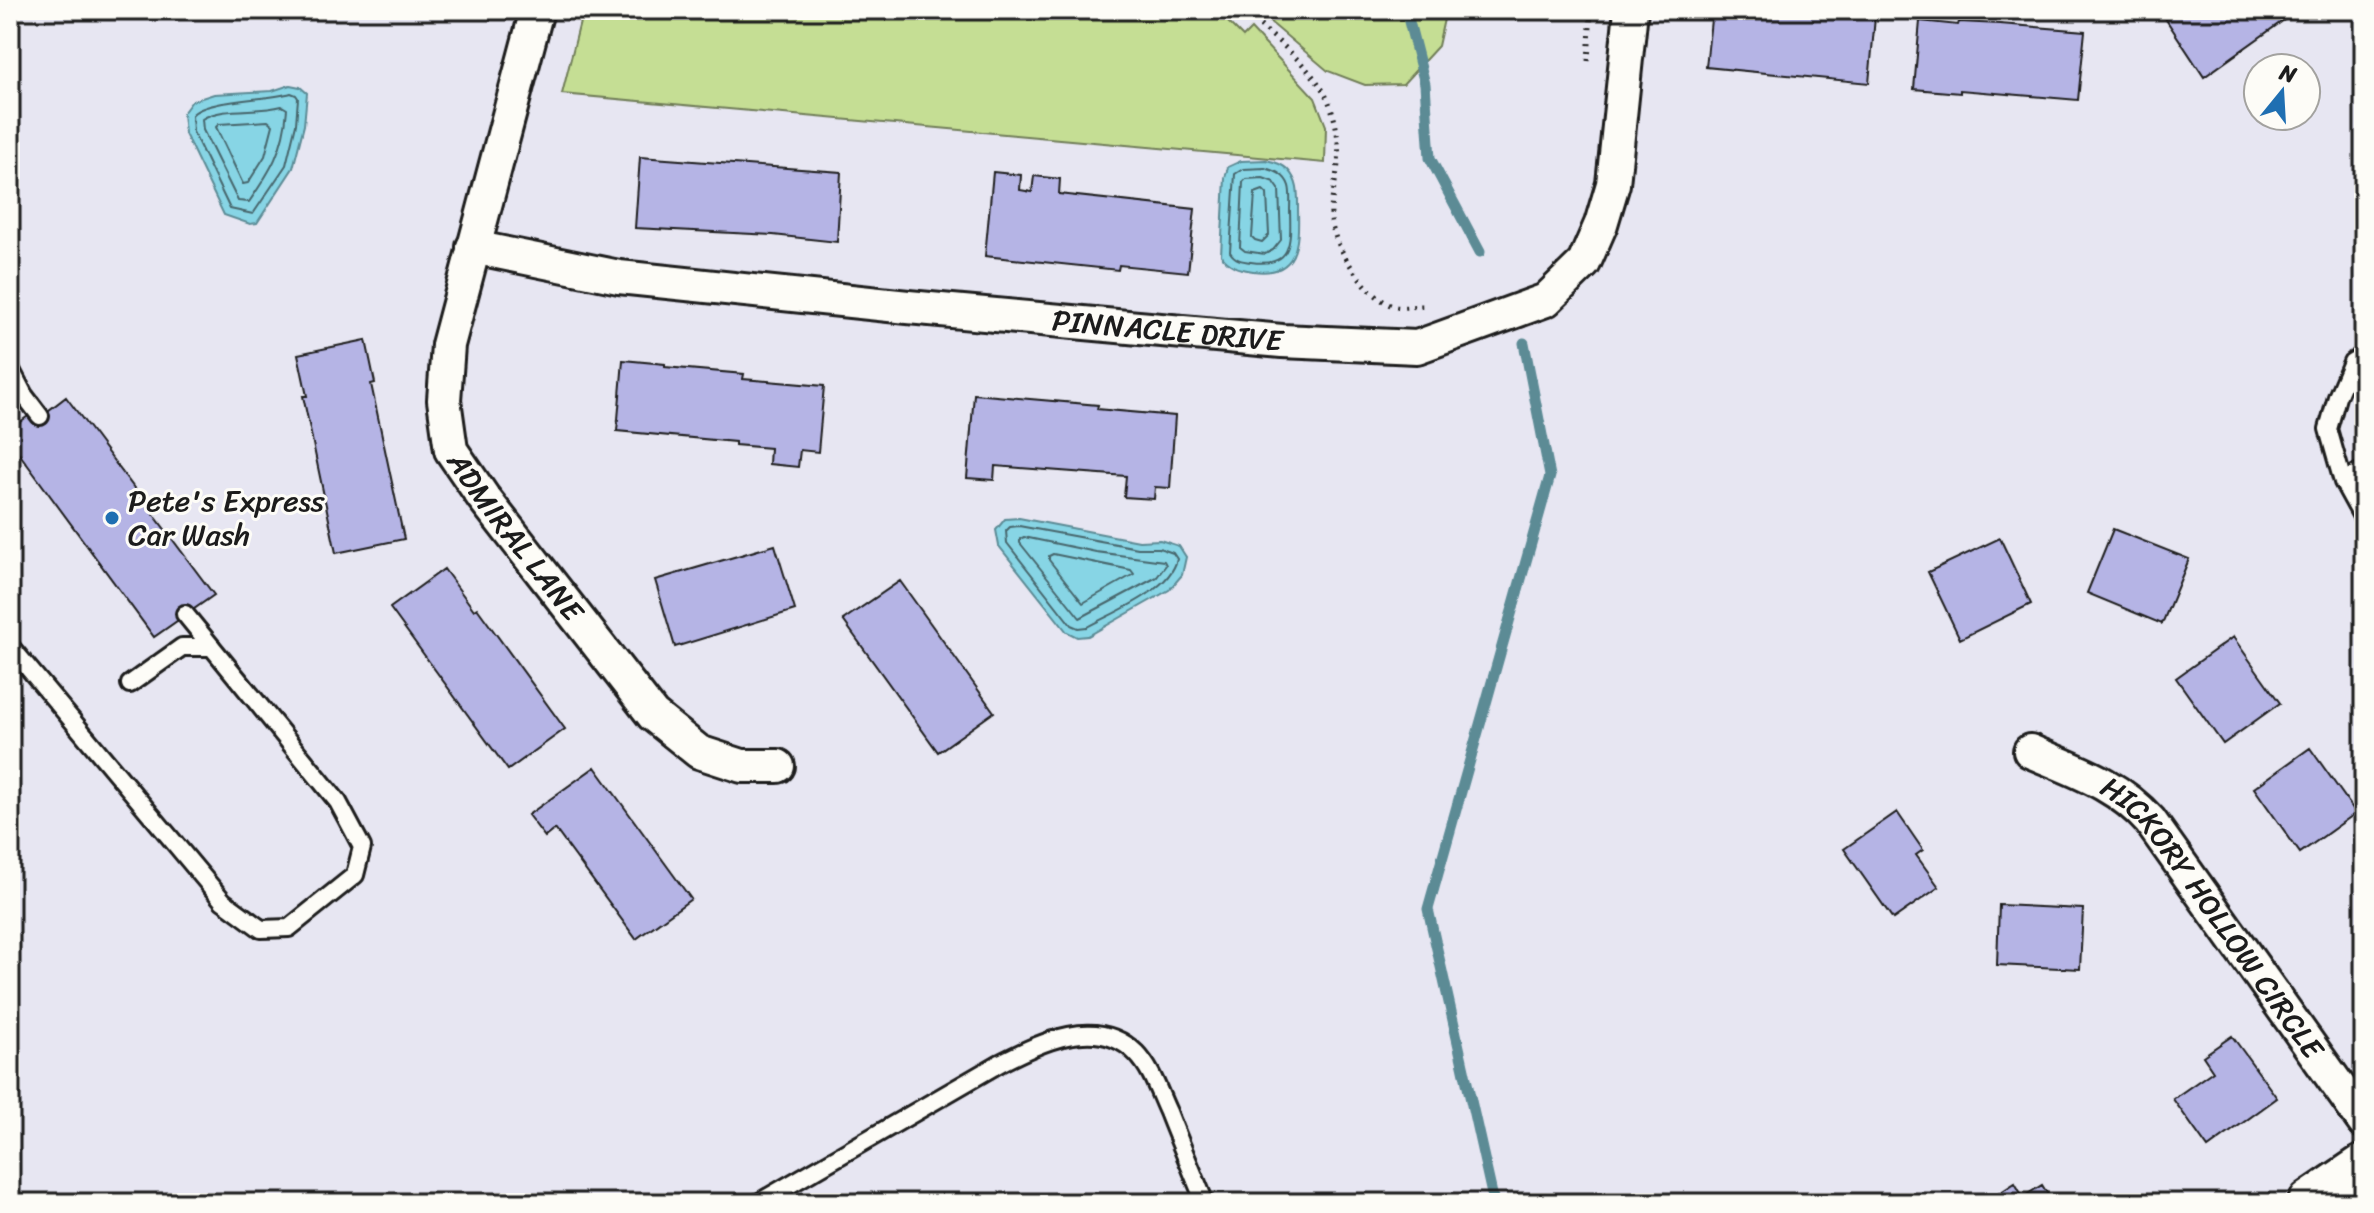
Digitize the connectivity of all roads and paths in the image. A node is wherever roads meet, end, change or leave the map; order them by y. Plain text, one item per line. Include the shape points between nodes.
1 (537, 10) edge
2 (1242, 10) edge
3 (1591, 10) edge
4 (1631, 10) edge
5 (1587, 72) dead end
6 (473, 247) junction
7 (1424, 306) dead end
8 (2364, 355) edge
9 (10, 368) edge
10 (17, 393) edge
11 (40, 416) dead end
12 (2364, 469) edge
13 (2343, 482) junction
14 (2364, 520) edge
15 (185, 614) dead end
16 (10, 646) edge
17 (212, 647) junction
18 (130, 684) dead end
19 (2030, 751) dead end
20 (778, 766) dead end
21 (2364, 1122) edge
22 (2364, 1167) edge
23 (758, 1203) edge
24 (1205, 1203) edge
25 (2311, 1203) edge

1 - 6 street, ADMIRAL LANE
2 - 7 path via 1327,97 1339,161 1331,220 1339,247 1371,293 1394,306
3 - 5 path
4 - 6 street, PINNACLE DRIVE via 1613,184 1584,263 1546,300 1417,347 1282,341 619,277
6 - 20 street, ADMIRAL LANE via 448,345 444,400 451,450 653,715 699,752 742,766
8 - 13 lane via 2352,362 2328,429
9 - 10 lane
10 - 11 lane
12 - 13 lane
13 - 14 lane
15 - 17 lane
16 - 17 lane via 223,901 261,929 289,928 355,875 362,847 338,802
17 - 18 lane via 182,647
19 - 21 street, HICKORY HOLLOW CIRCLE via 2103,781 2134,802
22 - 25 street
23 - 24 lane via 1000,1063 1040,1043 1077,1034 1108,1036 1136,1053 1154,1080

